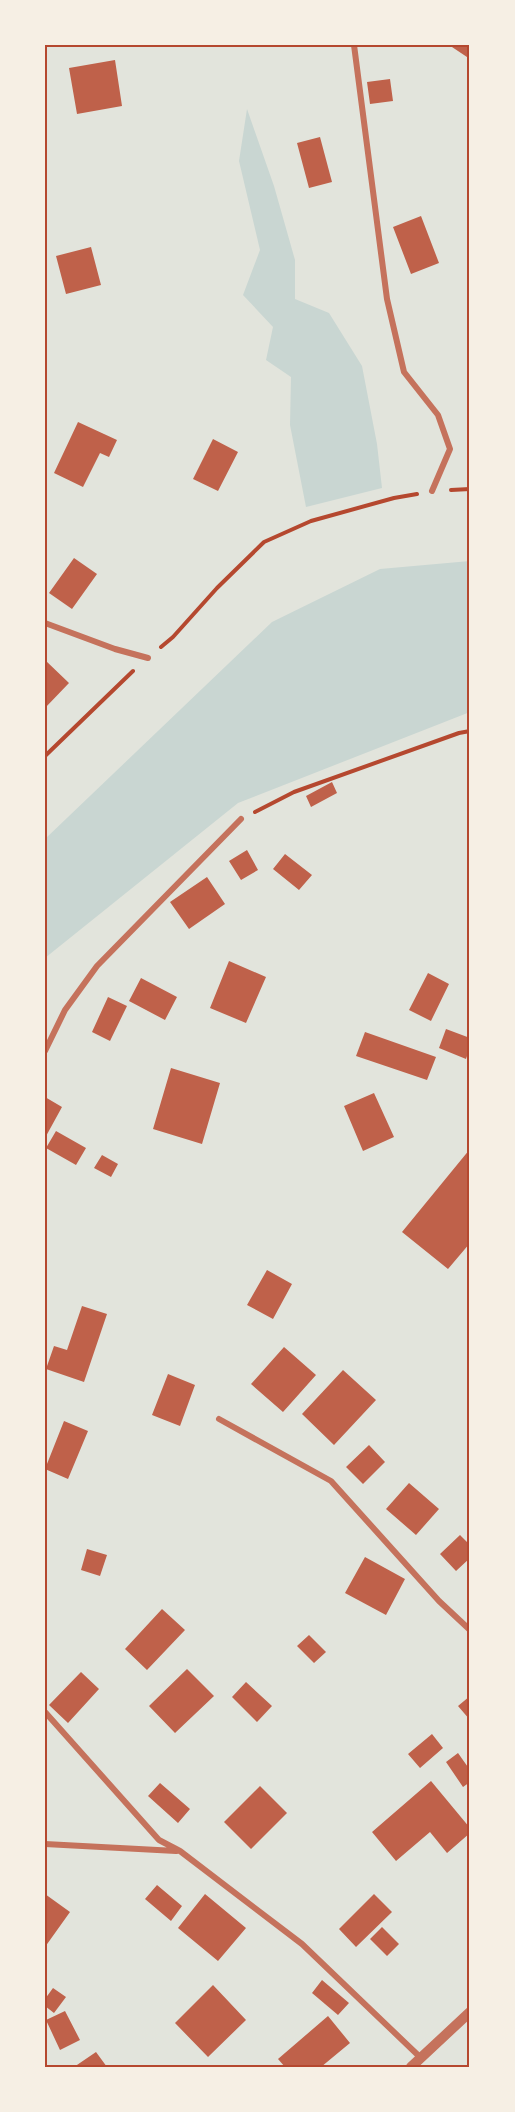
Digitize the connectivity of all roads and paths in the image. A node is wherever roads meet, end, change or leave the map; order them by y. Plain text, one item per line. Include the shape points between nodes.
1 (354, 45) edge
2 (432, 491) joint
3 (45, 623) edge
4 (148, 657) junction
5 (470, 731) edge
6 (45, 756) edge
7 (241, 819) joint
8 (45, 1051) edge
9 (219, 1419) dead end
10 (470, 1630) edge
11 (45, 1713) edge
12 (45, 1844) edge
13 (180, 1851) junction
14 (470, 2012) edge
15 (421, 2058) junction
16 (411, 2067) edge

1 - 2 street via 387,299 396,341 404,372 438,415 450,449
2 - 4 path via 311,521 264,542 174,637
3 - 4 street
4 - 6 path
5 - 7 path via 294,792
7 - 8 street via 97,966 65,1010
9 - 10 street via 331,1481 439,1602
11 - 13 street via 159,1840
12 - 13 street
13 - 15 street via 302,1944
14 - 15 street
15 - 16 street

